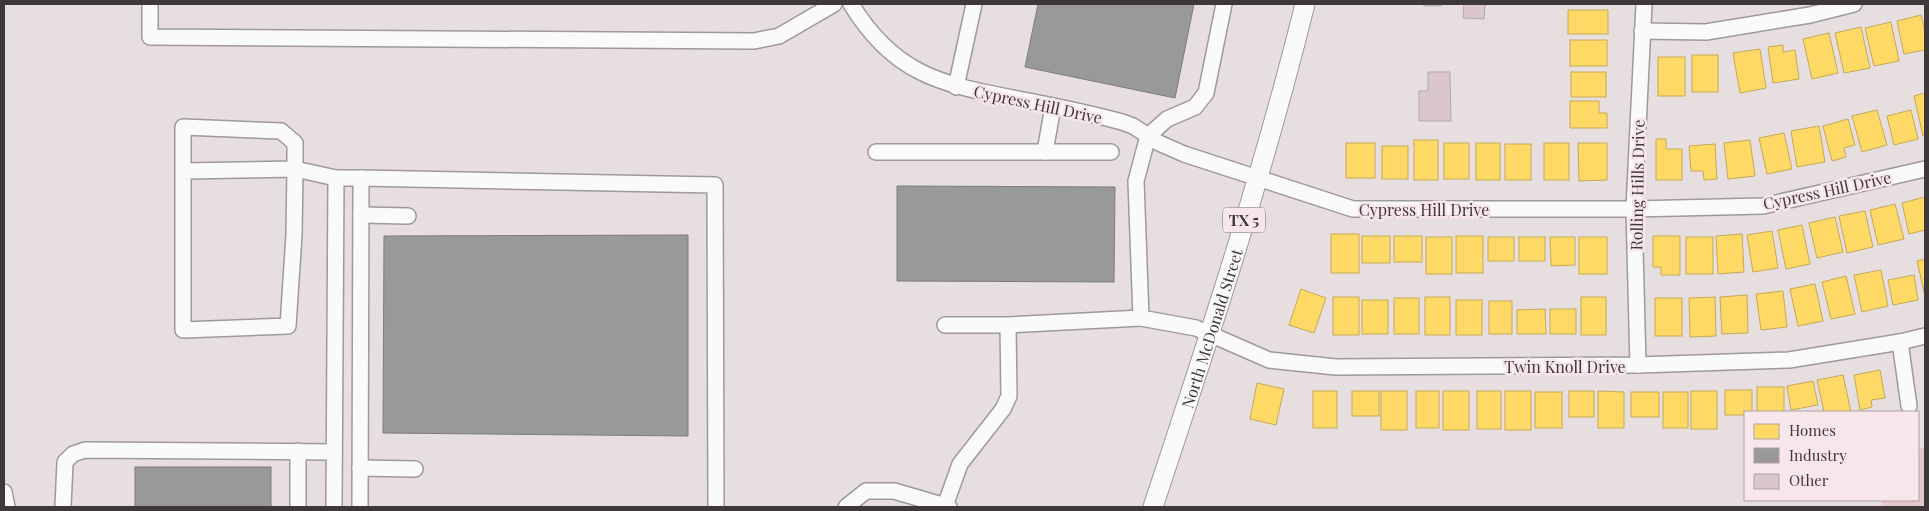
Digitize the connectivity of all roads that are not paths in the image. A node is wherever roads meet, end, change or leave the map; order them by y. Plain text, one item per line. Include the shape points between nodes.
1 (150, 4) edge
2 (834, 4) edge
3 (852, 4) edge
4 (974, 4) edge
5 (1224, 4) edge
6 (1305, 4) edge
7 (1644, 4) edge
8 (1854, 4) edge
9 (1642, 31) junction
10 (956, 87) junction
11 (1053, 106) junction
12 (1148, 136) junction
13 (876, 152) dead end
14 (1045, 152) junction
15 (1111, 152) dead end
16 (295, 169) junction
17 (1925, 169) edge
18 (183, 171) junction
19 (1256, 177) junction
20 (336, 178) junction
21 (361, 178) junction
22 (1634, 209) junction
23 (361, 215) junction
24 (408, 216) dead end
25 (1142, 318) junction
26 (945, 325) dead end
27 (1008, 325) junction
28 (1209, 332) junction
29 (1925, 336) edge
30 (1900, 342) junction
31 (1638, 366) junction
32 (1909, 406) dead end
33 (298, 451) junction
34 (334, 452) junction
35 (360, 468) junction
36 (414, 469) dead end
37 (4, 492) edge
38 (8, 507) edge
39 (63, 507) edge
40 (298, 507) edge
41 (334, 507) edge
42 (360, 507) edge
43 (716, 507) edge
44 (846, 507) edge
45 (947, 507) edge
46 (1153, 507) edge

1 - 2 street via 150,37 754,41 779,36
3 - 10 street, Cypress Hill Drive via 888,51 930,78
4 - 10 street
5 - 12 street via 1206,93 1195,107 1168,119
6 - 19 main road, North McDonald Street / TX 5 via 1286,81
7 - 9 street, Rolling Hills Drive
8 - 9 street via 1810,15 1706,32
9 - 22 street, Rolling Hills Drive
10 - 11 street, Cypress Hill Drive
11 - 12 street, Cypress Hill Drive via 1122,122
11 - 14 street
12 - 19 street, Cypress Hill Drive via 1184,154
12 - 25 street via 1136,181
13 - 14 street
14 - 15 street
16 - 18 street
16 - 18 street via 295,143 281,131 183,127
16 - 18 street via 288,326 183,330
16 - 20 street
17 - 22 street, Cypress Hill Drive via 1763,206
19 - 22 street, Cypress Hill Drive via 1354,209
19 - 28 main road, North McDonald Street / TX 5
20 - 21 street
20 - 34 street
21 - 23 street
21 - 43 street via 715,185
22 - 31 street, Rolling Hills Drive
23 - 24 street
23 - 35 street
25 - 27 street, Twin Knoll Drive
25 - 28 street, Twin Knoll Drive
26 - 27 street, Twin Knoll Drive
27 - 45 street via 1009,396 1003,409 960,464
28 - 31 street, Twin Knoll Drive via 1269,360 1336,368
28 - 46 main road, North McDonald Street / TX 5
29 - 30 street, Twin Knoll Drive
30 - 31 street, Twin Knoll Drive via 1789,360
30 - 32 street
33 - 34 street
33 - 39 street via 85,450 73,454 65,462
33 - 40 street
34 - 41 street
35 - 36 street
35 - 42 street
37 - 38 street
44 - 45 street via 866,491 894,491

